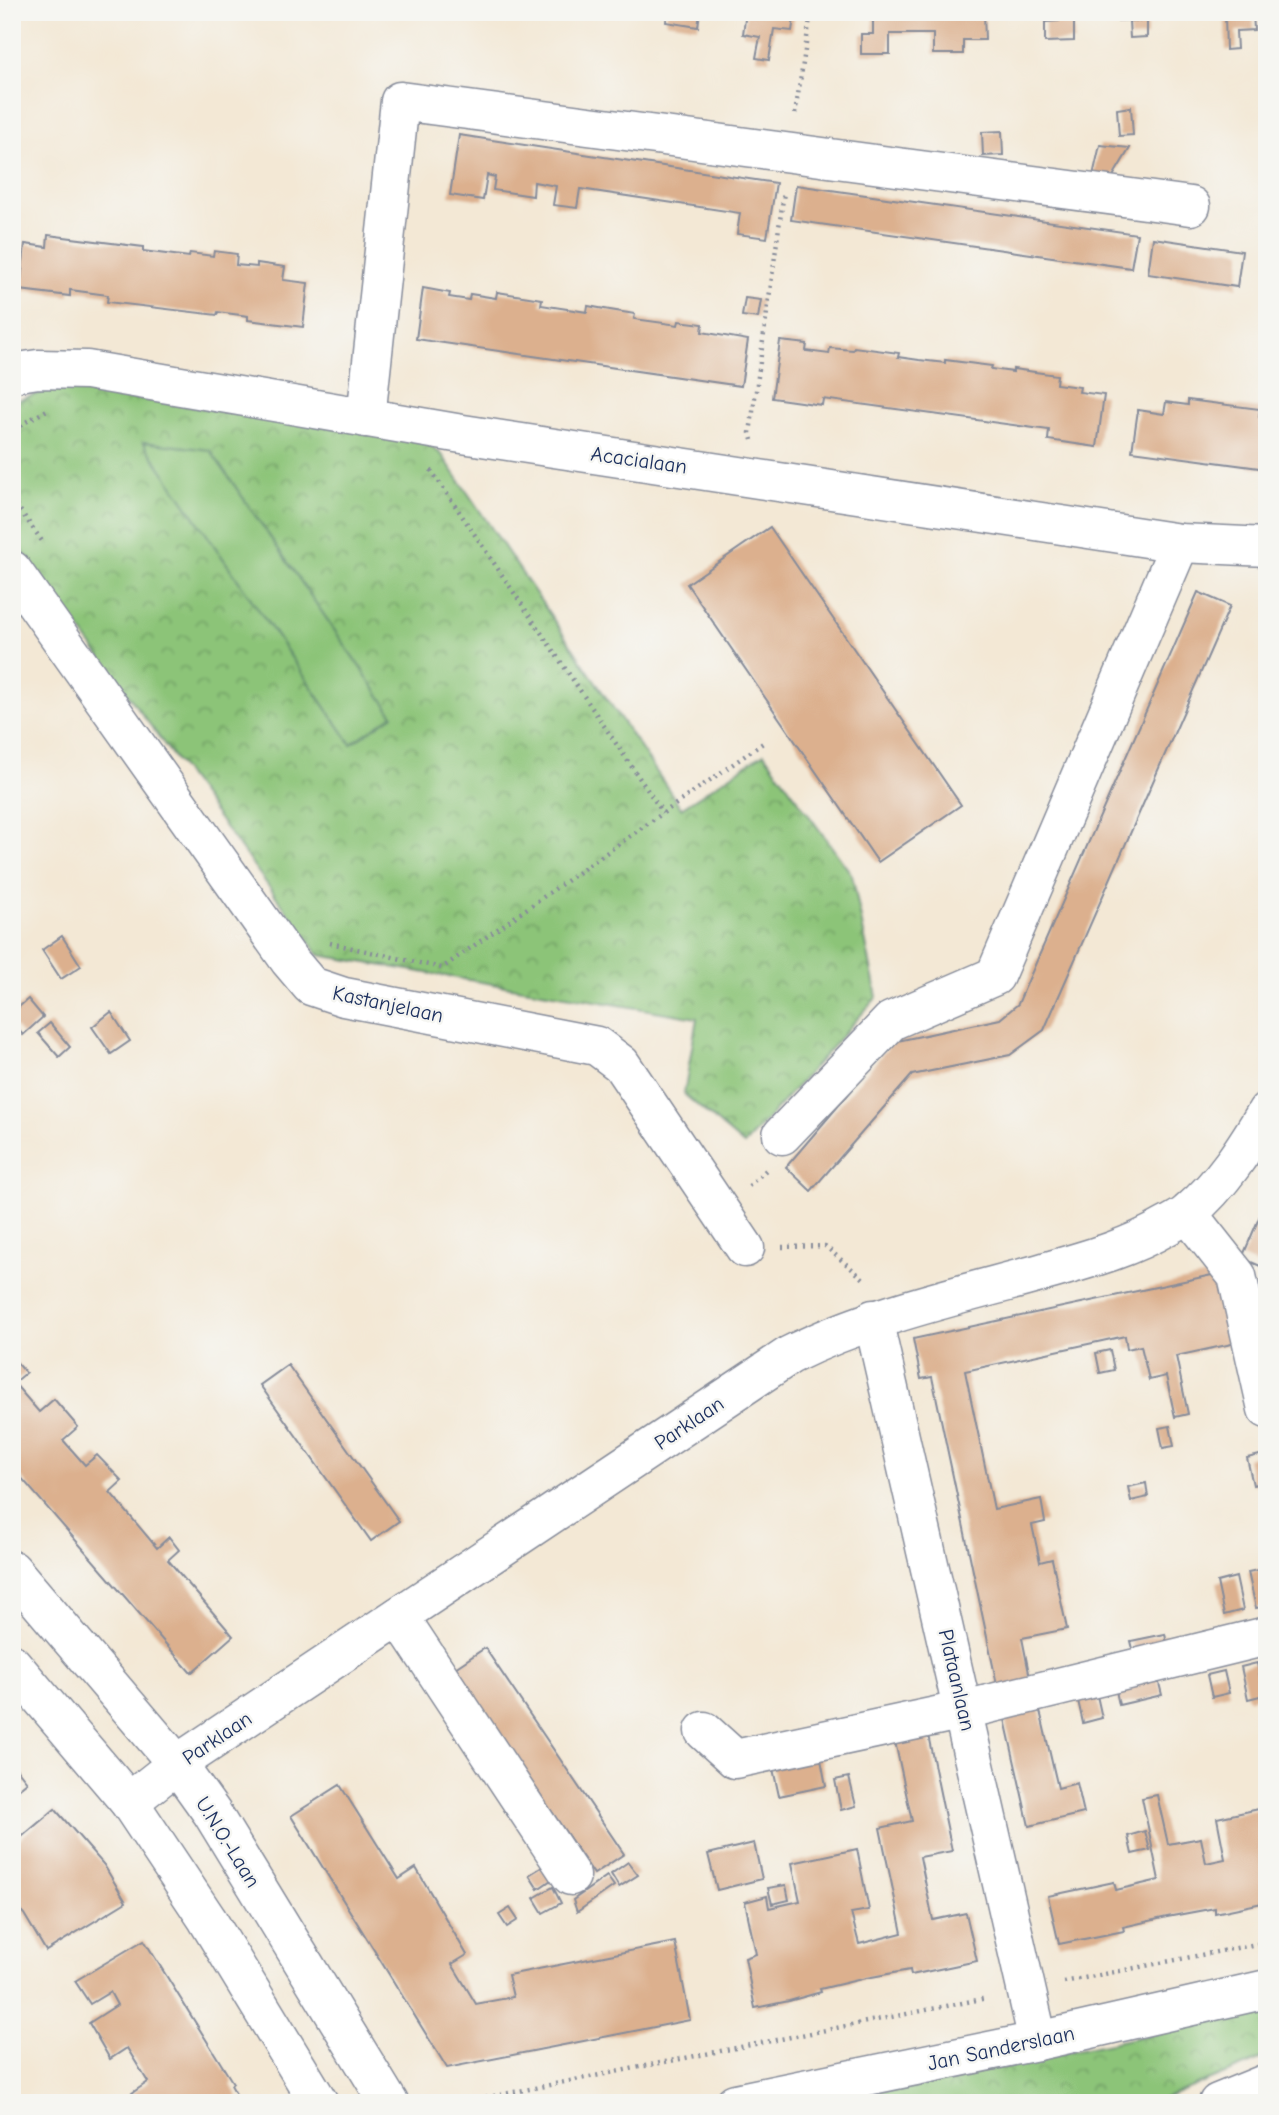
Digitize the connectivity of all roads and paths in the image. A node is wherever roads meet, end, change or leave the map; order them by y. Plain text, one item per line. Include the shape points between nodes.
1 (811, 12) edge
2 (789, 153) junction
3 (1191, 206) dead end
4 (12, 373) edge
5 (56, 406) dead end
6 (366, 418) junction
7 (12, 437) edge
8 (425, 460) dead end
9 (761, 478) junction
10 (12, 499) edge
11 (29, 522) junction
12 (20, 528) dead end
13 (1180, 543) junction
14 (45, 545) dead end
15 (1267, 547) edge
16 (12, 570) edge
17 (763, 743) dead end
18 (663, 813) junction
19 (321, 938) dead end
20 (1267, 1111) edge
21 (782, 1135) joint
22 (720, 1214) junction
23 (1188, 1214) junction
24 (745, 1248) joint
25 (1252, 1283) edge
26 (882, 1317) junction
27 (1267, 1409) edge
28 (12, 1570) edge
29 (399, 1616) junction
30 (1267, 1636) edge
31 (12, 1664) edge
32 (964, 1710) junction
33 (704, 1731) dead end
34 (177, 1764) junction
35 (130, 1802) junction
36 (571, 1876) dead end
37 (1267, 1942) edge
38 (1267, 1989) edge
39 (1027, 1990) junction
40 (1038, 2041) junction
41 (1267, 2083) edge
42 (319, 2103) edge
43 (389, 2103) edge
44 (459, 2103) edge
45 (735, 2103) edge
46 (1218, 2103) edge

1 - 2 path
2 - 3 street
2 - 6 street via 400,101
2 - 9 path via 750,433
4 - 6 street, Acacialaan via 87,370
5 - 7 path via 24,423
6 - 9 street, Acacialaan
8 - 18 path
9 - 13 street, Acacialaan
10 - 11 path
11 - 12 path
11 - 14 path
13 - 15 street, Acacialaan
13 - 21 street via 995,976 891,1021
16 - 22 street, Kastanjelaan via 312,986 344,997 597,1046 621,1064
17 - 18 path
18 - 19 path via 442,968
20 - 23 street, Parklaan via 1222,1179
21 - 22 path via 772,1165
22 - 24 street, Kastanjelaan
23 - 25 street
23 - 26 street, Parklaan via 1144,1240 1105,1255
24 - 26 path via 825,1246 862,1275
25 - 27 street
26 - 29 street, Parklaan via 829,1335 790,1355
26 - 32 street, Plataanlaan
28 - 34 street, U.N.O.-Laan
29 - 34 street, Parklaan
29 - 36 street
30 - 32 street
31 - 35 street
32 - 33 street via 735,1759
32 - 39 street, Plataanlaan
34 - 35 street, Parklaan
34 - 43 street, U.N.O.-Laan
35 - 42 street
37 - 39 path
38 - 40 street, Jan Sanderslaan
39 - 40 street, Plataanlaan
39 - 44 path
40 - 45 street, Jan Sanderslaan
41 - 46 street

